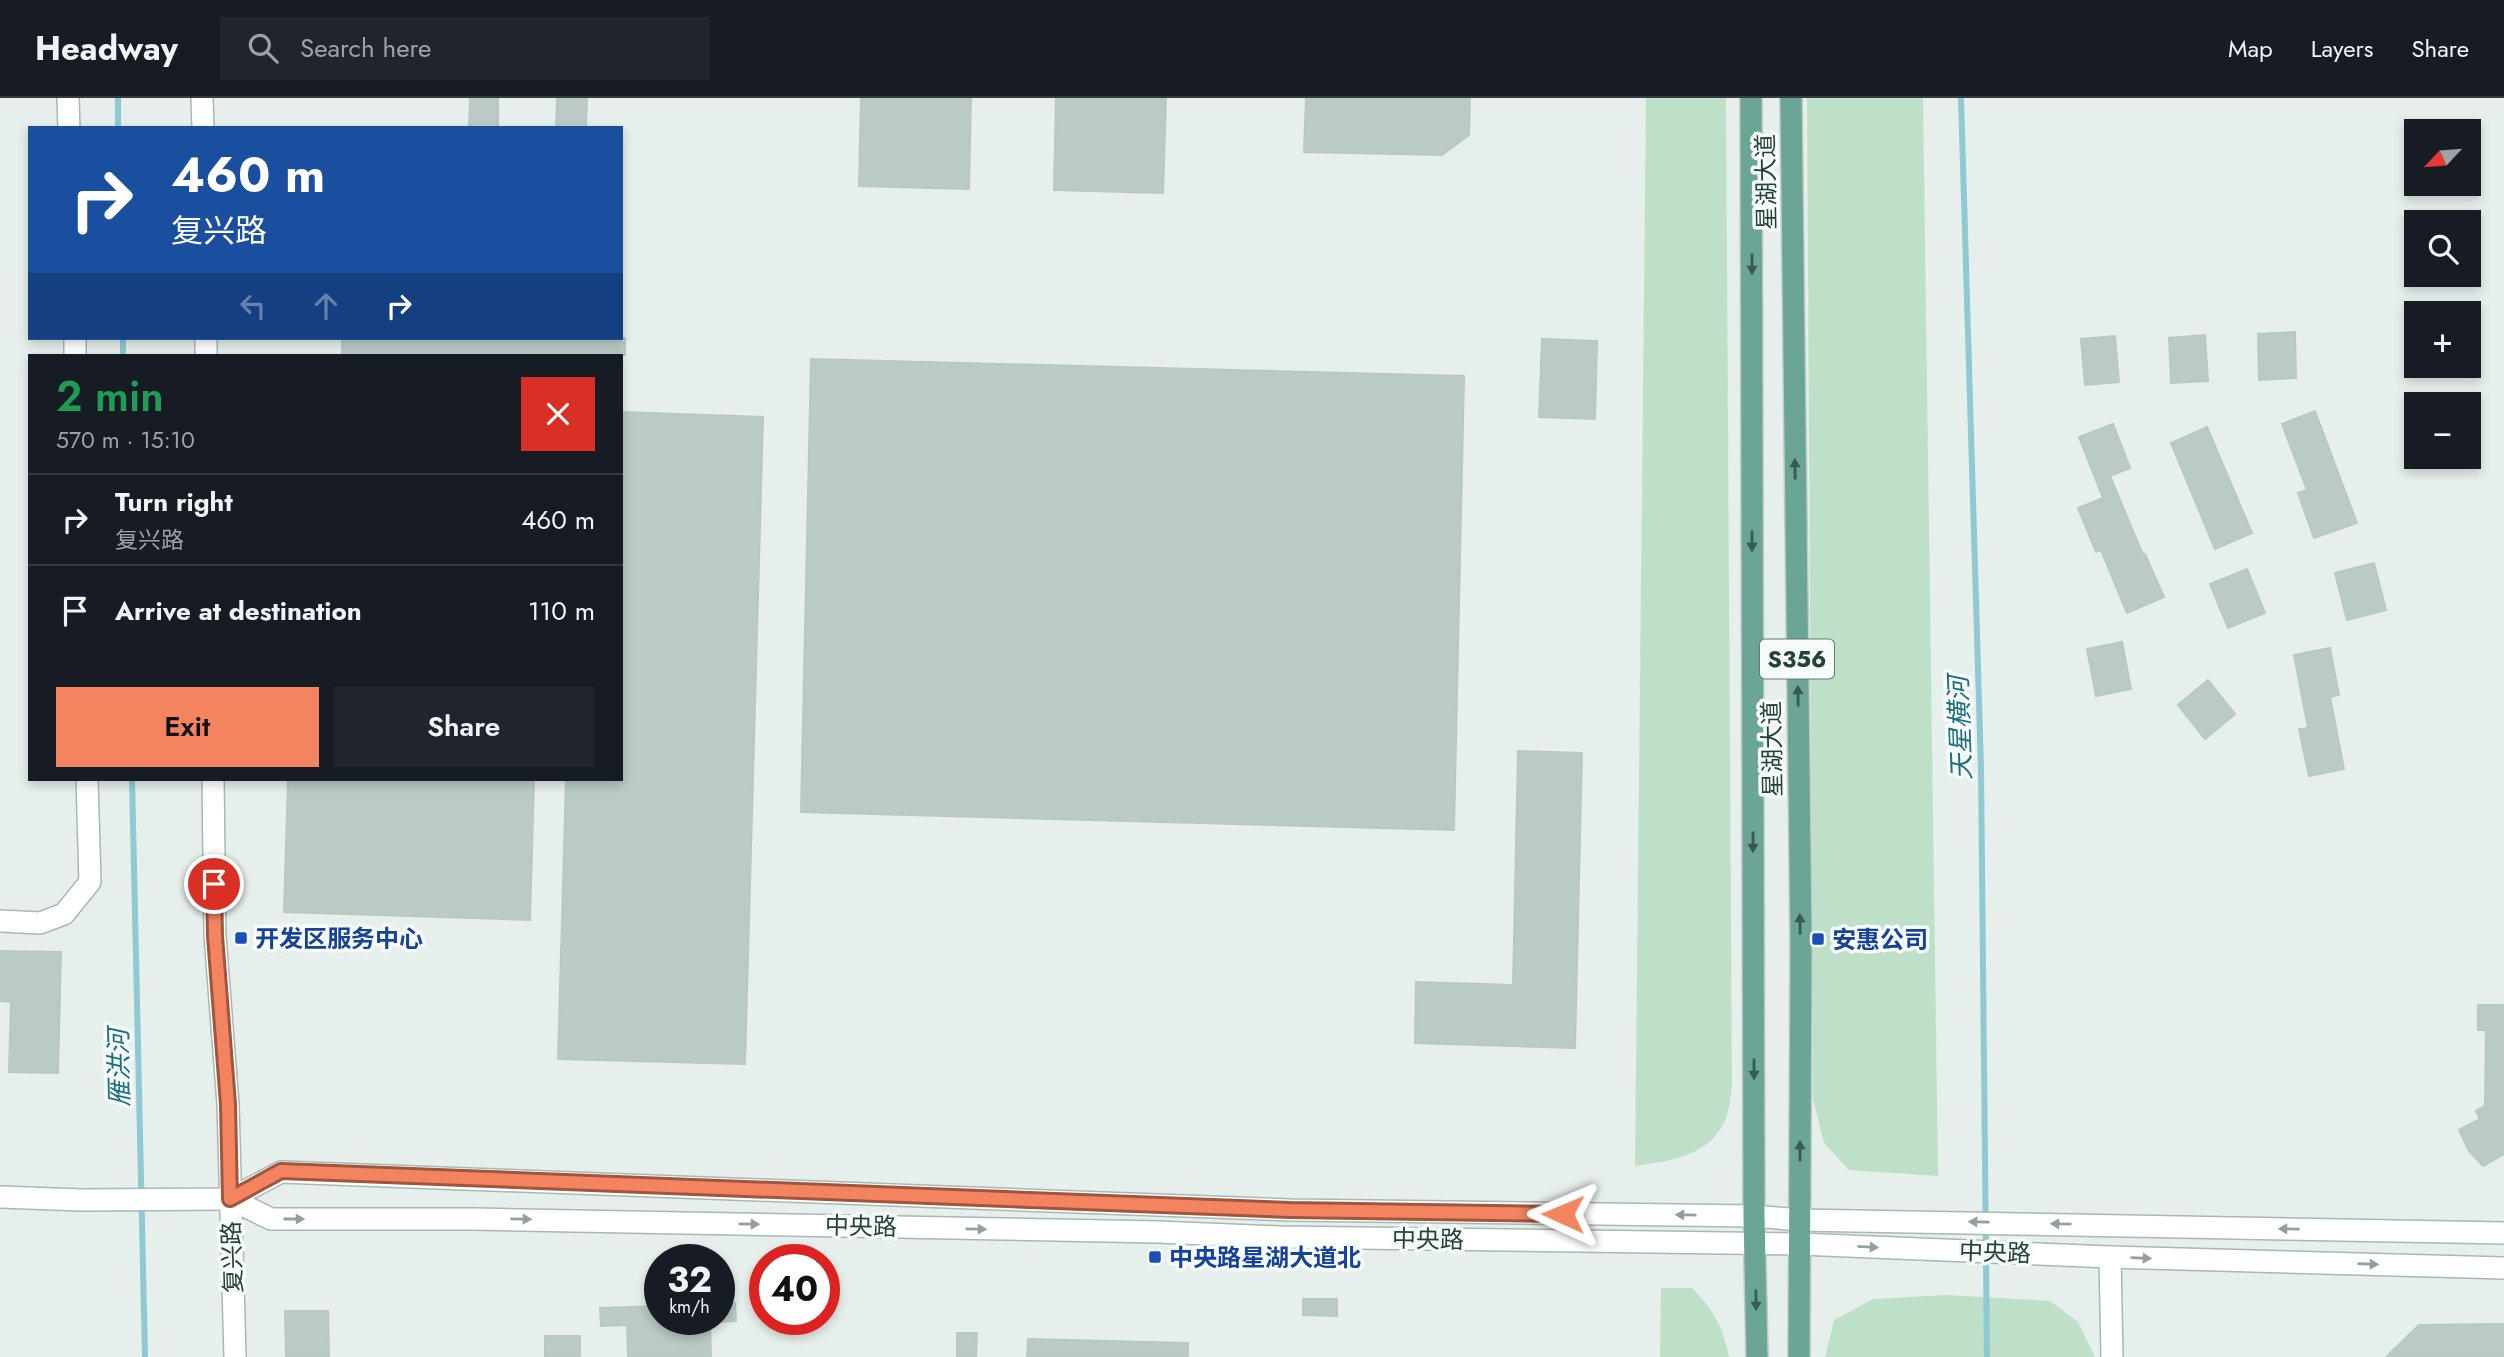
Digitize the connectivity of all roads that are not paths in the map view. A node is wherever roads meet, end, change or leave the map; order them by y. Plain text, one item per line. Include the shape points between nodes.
1 (68, 98) edge
2 (202, 98) edge
3 (1751, 98) edge
4 (1791, 98) edge
5 (69, 126) edge
6 (203, 126) edge
7 (87, 781) edge
8 (213, 781) edge
9 (0, 921) edge
10 (0, 1197) edge
11 (230, 1199) junction
12 (1754, 1216) junction
13 (1800, 1220) junction
14 (2504, 1233) edge
15 (1755, 1243) junction
16 (1800, 1244) junction
17 (2110, 1257) junction
18 (2504, 1268) edge
19 (235, 1357) edge
20 (1757, 1357) edge
21 (1799, 1357) edge
22 (2112, 1357) edge

1 - 5 street
2 - 6 street
3 -> 12 main road, 星湖大道 / S356
13 -> 4 main road, 星湖大道 / S356
7 - 9 street via 90,882 64,914 40,923
8 - 11 street, 复兴路 via 215,936
10 - 11 street
12 -> 11 street, 中央路 via 1290,1210 281,1171
11 -> 15 street, 中央路 via 271,1219
11 - 19 street, 复兴路
12 - 13 street, 中央路
12 - 15 main road, 星湖大道
14 -> 13 street, 中央路
13 - 16 main road, 星湖大道 / S356
15 - 16 street, 中央路
15 -> 20 main road, 星湖大道
16 -> 17 street, 中央路
16 - 21 main road, 星湖大道
17 -> 18 street, 中央路
17 - 22 street

